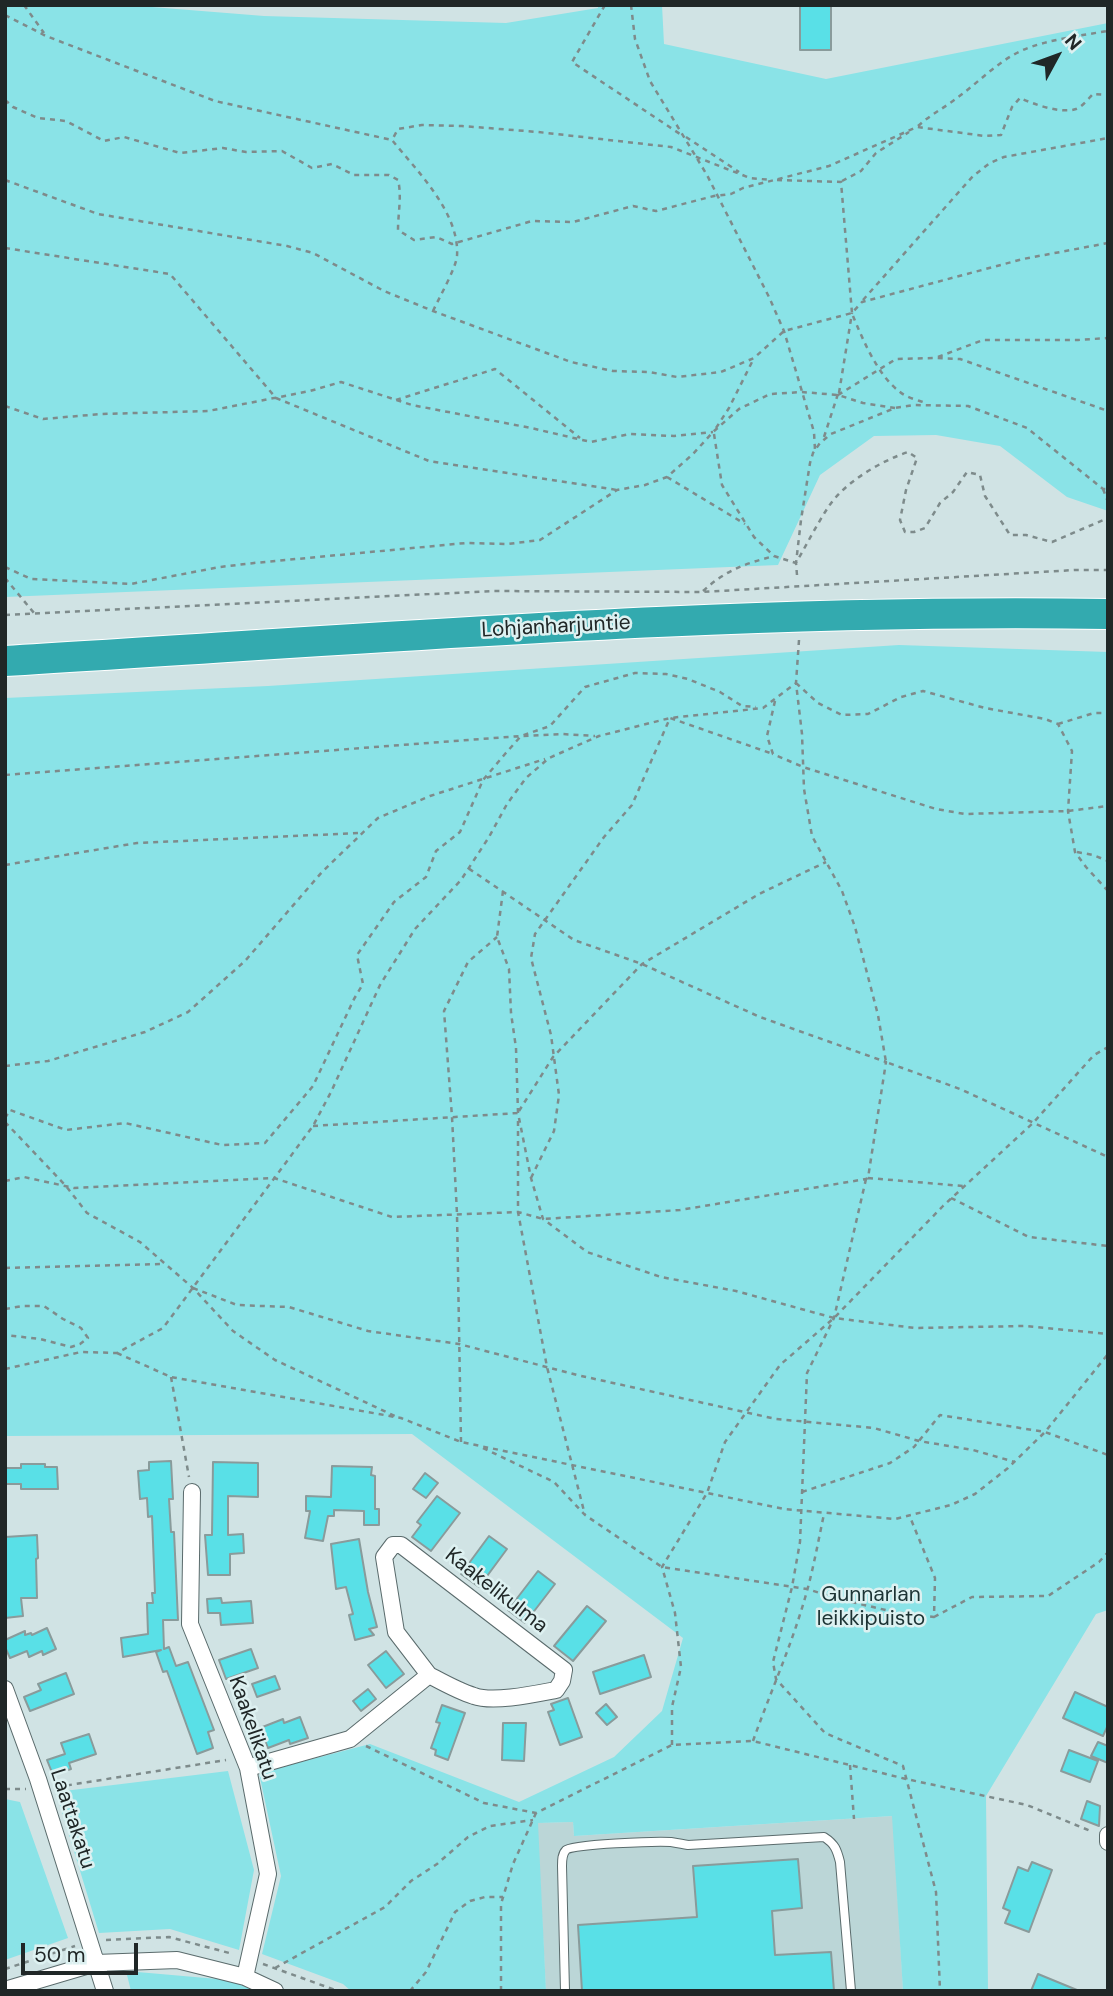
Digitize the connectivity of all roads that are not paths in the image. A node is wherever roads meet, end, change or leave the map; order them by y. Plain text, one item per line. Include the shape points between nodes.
1 (1108, 614) edge
2 (5, 661) edge
3 (192, 1492) road end
4 (429, 1675) junction
5 (5, 1689) edge
6 (246, 1763) junction
7 (96, 1962) junction
8 (245, 1977) junction
9 (5, 1990) edge
10 (105, 1991) edge
11 (275, 1991) edge
12 (565, 1991) edge
13 (851, 1991) edge

1 - 2 highway, Lohjanharjuntie via 692,619
3 - 6 street, Kaakelikatu via 190,1624
4 - 4 street, Kaakelikulma via 396,1632 384,1557 393,1545 401,1545 564,1670 556,1690 517,1697 477,1698
4 - 6 street via 350,1739
5 - 7 street, Laattakatu
6 - 8 street, Kaakelikatu via 268,1874
7 - 8 street via 177,1960
7 - 9 street
7 - 10 street, Laattakatu
8 - 11 street
12 - 13 lane via 562,1856 572,1846 824,1837 836,1848 840,1862

